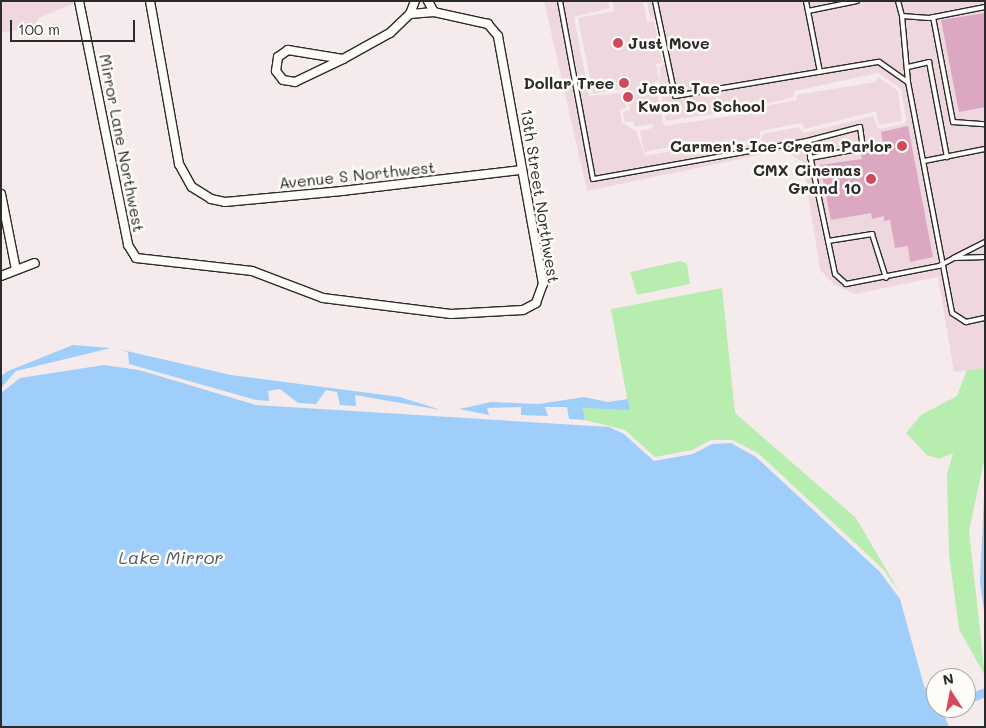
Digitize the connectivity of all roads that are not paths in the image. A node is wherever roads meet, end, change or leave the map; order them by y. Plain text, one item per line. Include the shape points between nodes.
1 (79, 1) edge
2 (150, 1) edge
3 (415, 1) edge
4 (428, 1) edge
5 (560, 1) edge
6 (655, 1) edge
7 (806, 1) edge
8 (858, 1) edge
9 (898, 1) edge
10 (985, 7) edge
11 (808, 11) junction
12 (434, 12) junction
13 (410, 14) junction
14 (902, 16) junction
15 (933, 17) junction
16 (343, 59) junction
17 (908, 67) junction
18 (820, 72) junction
19 (908, 82) junction
20 (985, 124) edge
21 (807, 141) junction
22 (985, 149) edge
23 (947, 156) junction
24 (810, 158) junction
25 (924, 161) junction
26 (522, 170) junction
27 (1, 194) edge
28 (828, 241) junction
29 (985, 242) edge
30 (985, 257) edge
31 (136, 258) joint
32 (954, 258) junction
33 (35, 263) dead end
34 (944, 263) junction
35 (16, 270) junction
36 (1, 276) edge
37 (886, 278) junction
38 (985, 318) edge

1 - 31 street, Mirror Lane Northwest via 128,245
2 - 26 street, Avenue S Northwest via 179,164 197,192 225,202
3 - 13 street
4 - 12 street
5 - 21 lane via 593,179
6 - 18 lane via 675,96
7 - 11 lane
8 - 11 lane
9 - 14 lane
10 - 15 lane
11 - 18 lane
12 - 13 street, 13th Street Northwest
12 - 26 street, 13th Street Northwest via 480,20 498,36
13 - 16 street via 390,32
14 - 15 lane
14 - 17 lane
15 - 20 lane via 954,122
16 - 16 street via 295,82 283,80 276,71 278,58 288,50
17 - 19 lane
17 - 23 lane via 929,62
18 - 19 lane via 879,62
19 - 25 lane
21 - 24 lane
21 - 24 lane via 860,127 863,148
22 - 23 lane
23 - 25 lane
24 - 28 lane
25 - 34 lane
26 - 31 street, 13th Street Northwest via 543,284 536,303 523,310 451,314 323,298 252,271
27 - 35 street
28 - 37 lane via 835,274 846,284
28 - 37 lane via 872,234
29 - 32 lane
30 - 32 lane
32 - 34 lane
33 - 35 street
34 - 37 lane
34 - 38 lane via 956,320
35 - 36 street

